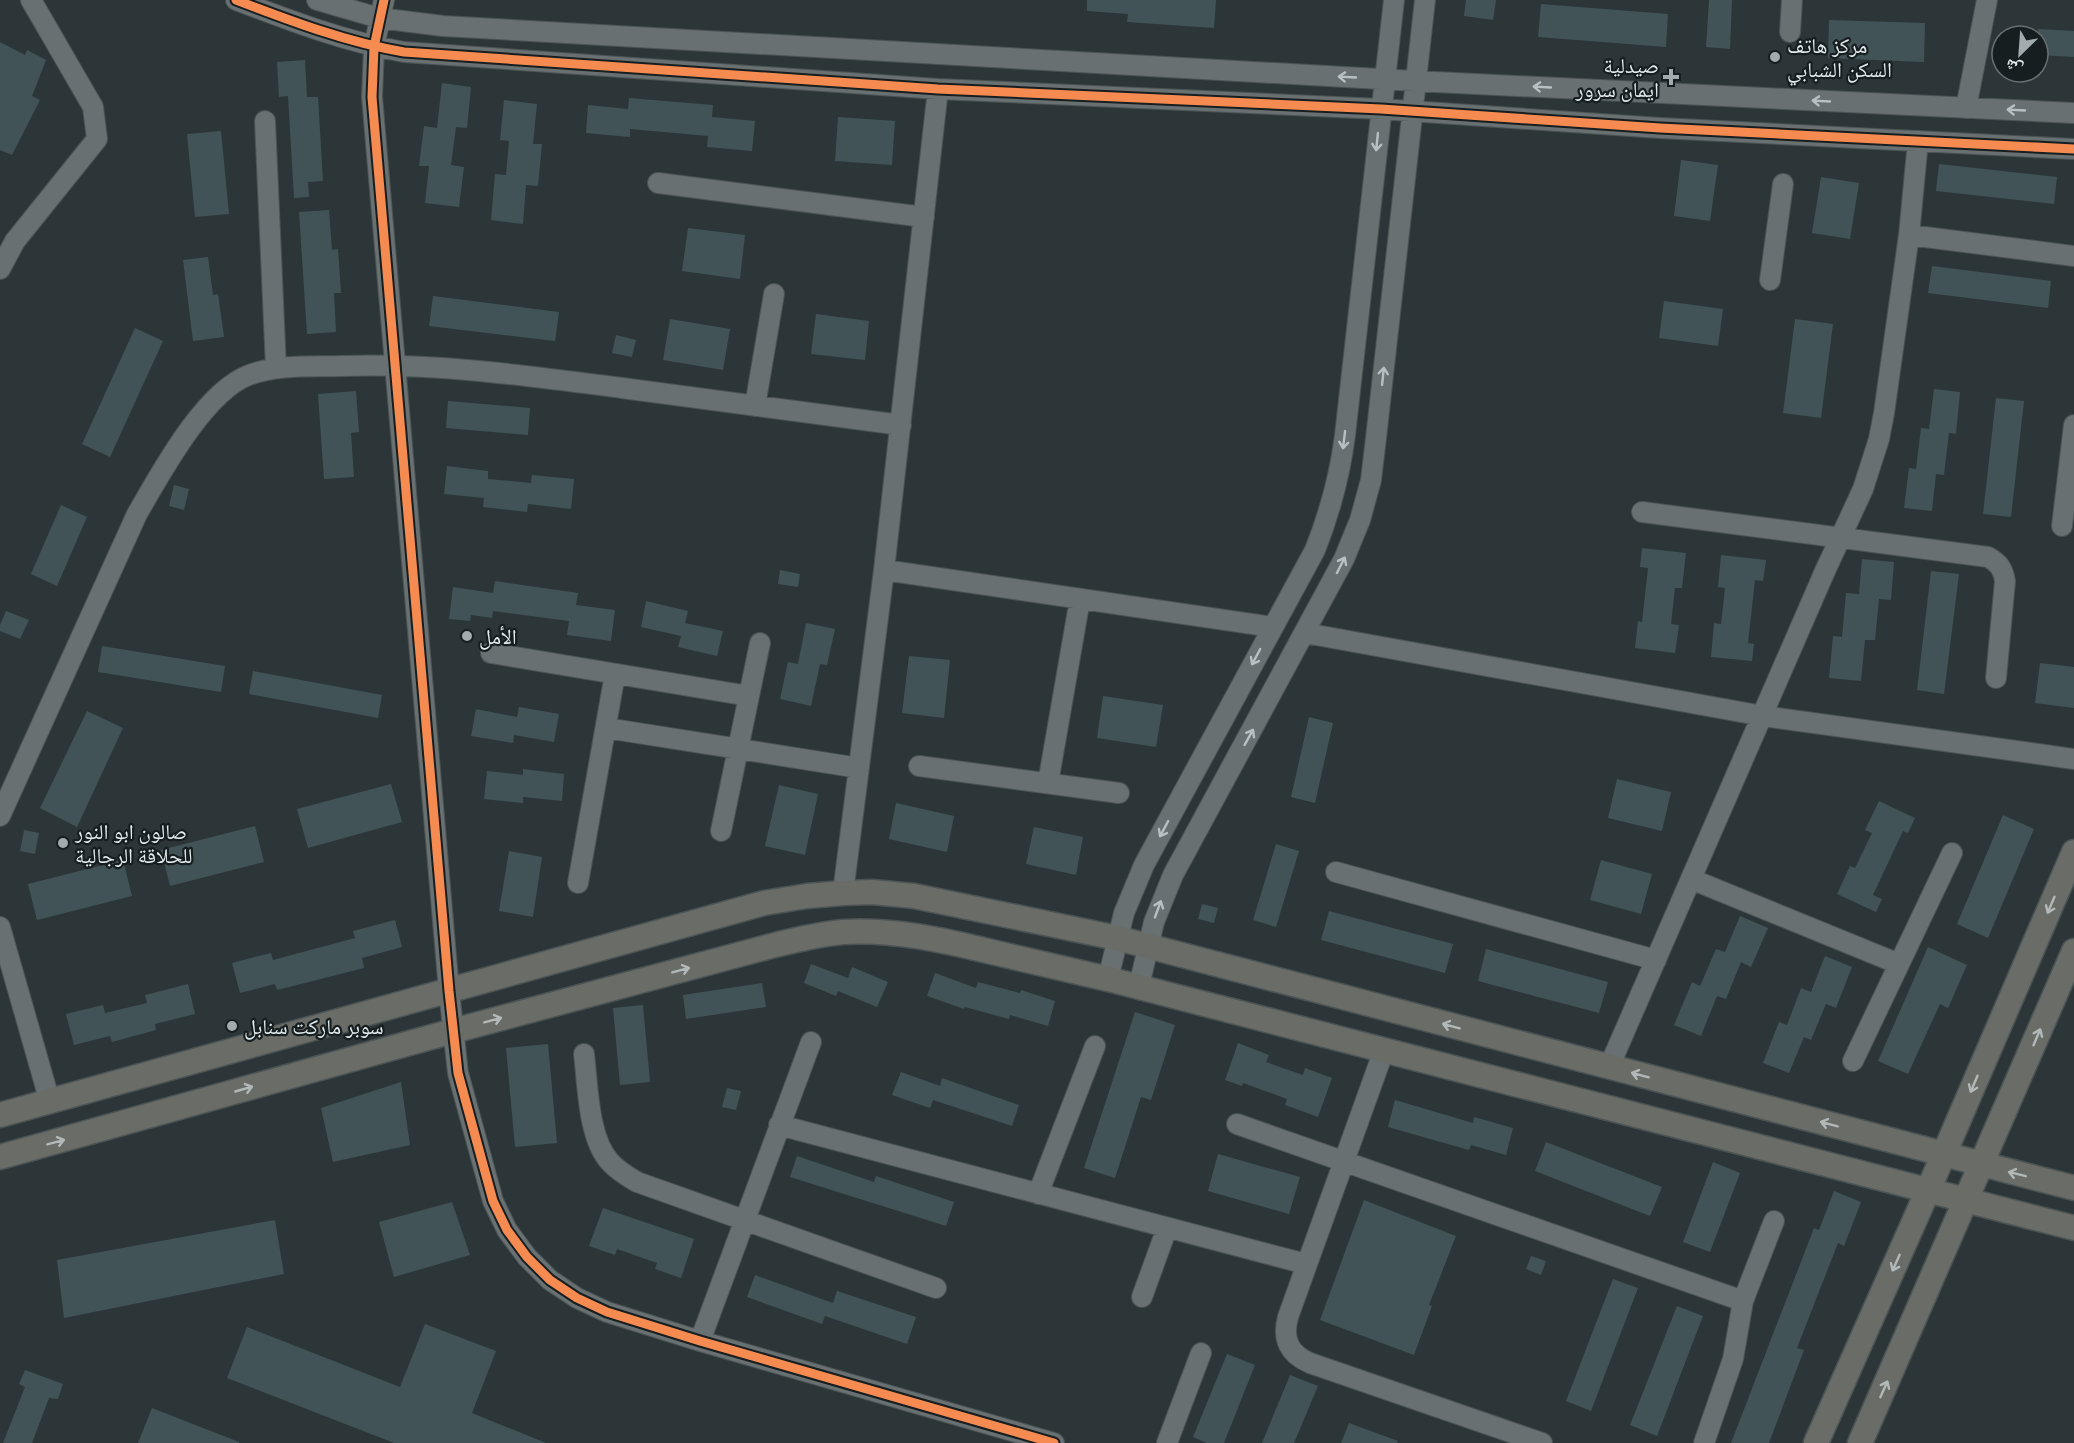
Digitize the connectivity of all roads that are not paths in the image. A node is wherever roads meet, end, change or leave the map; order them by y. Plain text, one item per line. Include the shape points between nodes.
1 (31, 0) edge
2 (236, 0) edge
3 (317, 0) edge
4 (1394, 0) edge
5 (1425, 0) edge
6 (1792, 0) edge
7 (1987, 0) edge
8 (381, 9) edge
9 (1790, 32) dead end
10 (374, 47) junction
11 (1384, 79) junction
12 (1414, 81) junction
13 (938, 89) junction
14 (1966, 108) junction
15 (1381, 109) junction
16 (1411, 111) junction
17 (2074, 113) edge
18 (265, 121) dead end
19 (1918, 141) junction
20 (2074, 149) edge
21 (658, 183) dead end
22 (1783, 184) dead end
23 (924, 217) junction
24 (1909, 235) junction
25 (2074, 256) edge
26 (0, 269) edge
27 (1770, 280) dead end
28 (774, 294) dead end
29 (396, 364) junction
30 (276, 368) junction
31 (754, 406) junction
32 (901, 425) junction
33 (2074, 425) edge
34 (1642, 513) dead end
35 (2062, 526) dead end
36 (1842, 537) junction
37 (884, 570) junction
38 (1080, 599) junction
39 (1273, 627) junction
40 (1305, 633) junction
41 (760, 643) dead end
42 (490, 653) dead end
43 (615, 674) junction
44 (1996, 678) dead end
45 (749, 696) junction
46 (1763, 716) junction
47 (606, 728) junction
48 (738, 749) junction
49 (2074, 759) edge
50 (919, 766) dead end
51 (859, 768) junction
52 (1048, 783) junction
53 (1119, 793) dead end
54 (0, 816) edge
55 (721, 831) dead end
56 (2074, 852) edge
57 (1952, 853) dead end
58 (1336, 872) dead end
59 (1691, 879) junction
60 (578, 884) dead end
61 (843, 893) junction
62 (0, 927) edge
63 (1117, 938) junction
64 (1147, 946) junction
65 (2074, 951) edge
66 (1656, 960) junction
67 (1899, 964) junction
68 (1108, 979) junction
69 (1138, 986) junction
70 (449, 991) junction
71 (453, 1031) junction
72 (811, 1042) dead end
73 (1095, 1046) dead end
74 (1384, 1050) junction
75 (584, 1054) dead end
76 (1853, 1061) dead end
77 (1609, 1067) junction
78 (50, 1102) junction
79 (0, 1116) edge
80 (1237, 1124) dead end
81 (779, 1125) junction
82 (1944, 1154) junction
83 (0, 1157) edge
84 (1343, 1161) junction
85 (1982, 1165) junction
86 (2074, 1188) edge
87 (1928, 1191) junction
88 (1038, 1194) junction
89 (1967, 1201) junction
90 (745, 1220) junction
91 (1774, 1221) dead end
92 (1167, 1228) junction
93 (2074, 1228) edge
94 (1306, 1264) junction
95 (936, 1288) dead end
96 (1142, 1297) dead end
97 (1743, 1301) junction
98 (700, 1341) junction
99 (1201, 1353) dead end
100 (1054, 1443) edge
101 (1167, 1443) edge
102 (1542, 1443) edge
103 (1704, 1443) edge
104 (1816, 1443) edge
105 (1860, 1443) edge

1 - 26 street via 93,107 97,139 15,241
2 - 10 street via 338,38
3 - 8 street
4 - 11 street
5 - 12 street
6 - 9 street
7 - 14 street
8 - 10 street
11 -> 8 street via 455,27
10 - 13 street via 454,56
10 - 29 street via 372,97
11 - 12 street
11 - 15 street
14 -> 12 street
12 - 16 street
13 - 15 street
13 - 23 street
17 -> 14 street
15 - 16 street
15 -> 39 street via 1340,474 1315,550
16 - 19 street
40 -> 16 street via 1344,559 1371,480
18 - 30 street
19 - 20 street
19 - 24 street
21 - 23 street
22 - 27 street
23 - 32 street
24 - 25 street
24 - 36 street via 1879,439
28 - 31 street
29 - 30 street
29 - 31 street via 521,375
29 - 70 street
30 - 54 street via 248,375 224,389 158,478 137,514
31 - 32 street
32 - 37 street
33 - 35 street
34 - 36 street
36 - 44 street via 1978,554 1997,562 2005,581
36 - 46 street
37 - 38 street
37 - 51 street
38 - 39 street
38 - 52 street
39 -> 63 street via 1144,865
40 - 46 street
64 -> 40 street via 1173,875
41 - 45 street
42 - 43 street
43 - 45 street
43 - 47 street
45 - 48 street
46 - 49 street
46 - 59 street
47 - 48 street
47 - 60 street
48 - 51 street
48 - 55 street
50 - 52 street
51 - 61 street
52 - 53 street
56 -> 82 main road
57 - 67 street
58 - 66 street
59 - 66 street
59 - 67 street
61 - 63 main road via 914,896
61 - 70 main road via 764,903
62 - 78 street
63 - 64 main road
63 - 68 street
64 - 69 street
77 -> 64 main road
85 -> 65 main road
66 - 77 street
67 - 76 street
68 - 69 main road
71 -> 68 main road via 806,937 842,932 914,935
69 - 74 main road
70 - 71 street
70 - 78 main road
83 -> 71 main road
71 - 98 street via 458,1073 493,1201 507,1230 527,1257 550,1280 577,1298 607,1312
72 - 81 street
73 - 88 street
74 - 84 street
74 - 87 main road
75 - 90 street via 595,1131 609,1161 637,1182
82 -> 77 main road
78 - 79 main road
80 - 84 street
81 - 88 street
81 - 90 street
82 - 85 main road
82 - 87 main road
84 - 94 street
84 - 97 street
86 -> 85 main road
85 - 89 main road
87 - 89 main road
87 -> 104 main road
88 - 92 street
89 - 93 main road
105 -> 89 main road
90 - 95 street
90 - 98 street
91 - 97 street
92 - 94 street
92 - 96 street
94 - 102 street via 1285,1328 1286,1340 1299,1359
97 - 103 street via 1733,1359
98 - 100 street
99 - 101 street

